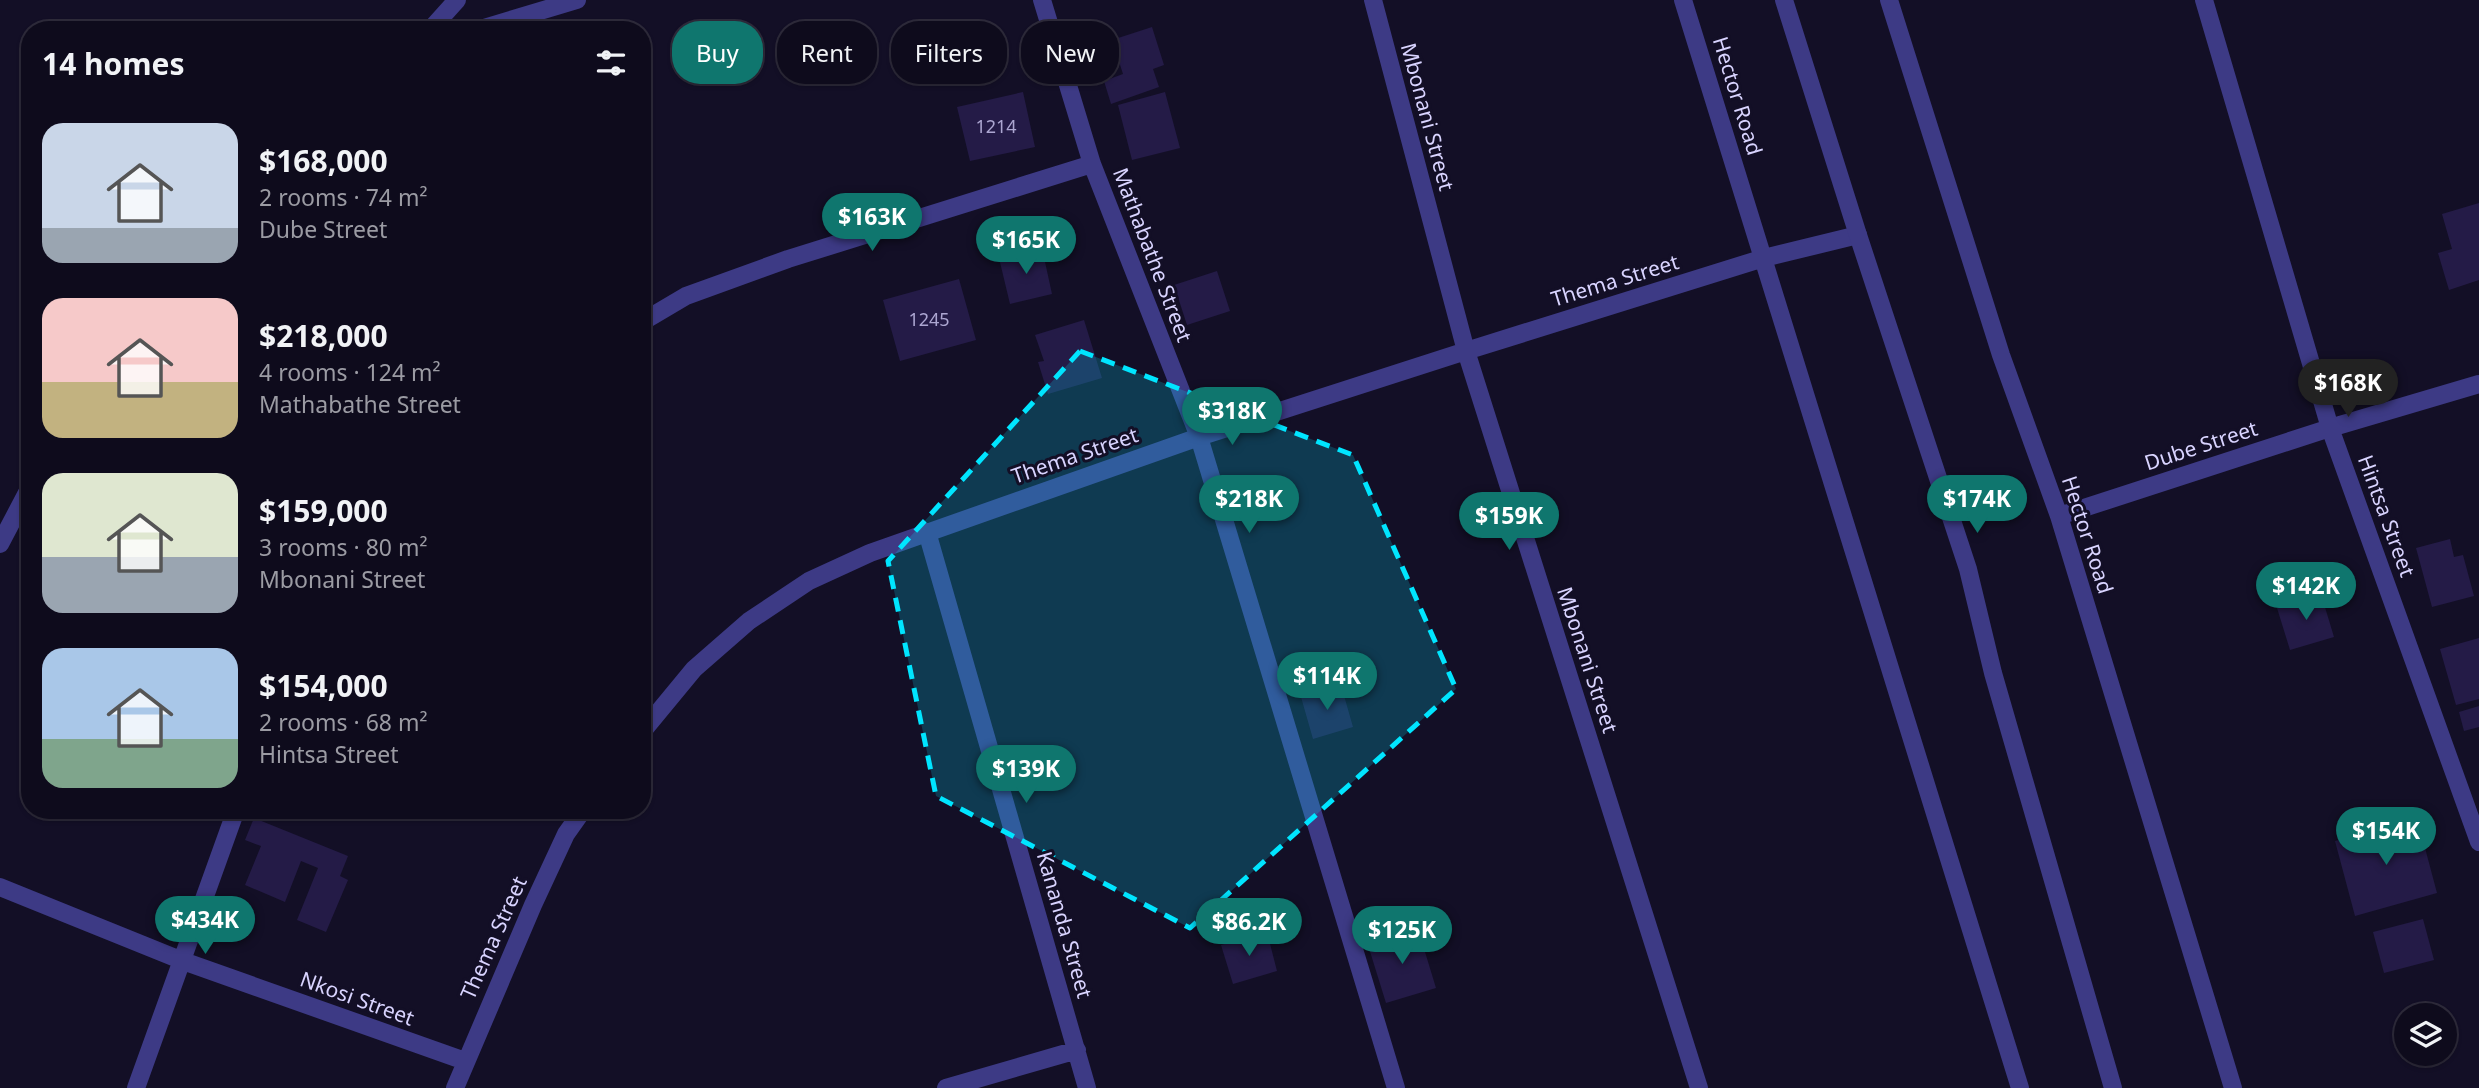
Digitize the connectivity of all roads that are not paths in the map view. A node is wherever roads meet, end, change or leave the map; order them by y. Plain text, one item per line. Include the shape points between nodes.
1 (457, 0) edge
2 (577, 0) edge
3 (1042, 0) edge
4 (1373, 0) edge
5 (1684, 0) edge
6 (1784, 0) edge
7 (1888, 0) edge
8 (2204, 0) edge
9 (438, 21) edge
10 (507, 21) edge
11 (1092, 164) junction
12 (1858, 235) junction
13 (1764, 258) junction
14 (651, 317) edge
15 (1466, 351) junction
16 (2479, 384) edge
17 (2330, 428) junction
18 (1199, 437) junction
19 (21, 504) edge
20 (2059, 516) junction
21 (927, 532) junction
22 (0, 544) edge
23 (651, 721) edge
24 (233, 819) edge
25 (577, 819) edge
26 (2479, 842) edge
27 (0, 887) edge
28 (183, 961) junction
29 (1077, 1050) junction
30 (465, 1061) junction
31 (2110, 1087) edge
32 (136, 1088) edge
33 (455, 1088) edge
34 (946, 1088) edge
35 (1087, 1088) edge
36 (1396, 1088) edge
37 (1699, 1088) edge
38 (2021, 1088) edge
39 (2233, 1088) edge

1 - 9 street
2 - 10 street
3 - 11 street, Mathabathe Street
4 - 15 street, Mbonani Street
5 - 13 street, Hector Road
6 - 12 street
7 - 20 street, Hector Road via 2001,355
8 - 17 street, Hintsa Street
11 - 14 street via 788,259 686,296
11 - 18 street, Mathabathe Street
12 - 13 street, Thema Street
12 - 31 street via 1968,569
13 - 15 street, Thema Street
13 - 38 street, Hector Road
15 - 18 street, Thema Street
15 - 37 street, Mbonani Street
16 - 17 street, Dube Street
17 - 20 street, Dube Street
17 - 26 street, Hintsa Street
18 - 21 street, Thema Street
18 - 36 street, Mathabathe Street
19 - 22 street
20 - 39 street, Hector Road
21 - 23 street, Thema Street via 808,581 749,621 694,669
21 - 29 street, Kananda Street
24 - 28 street
25 - 30 street, Thema Street
27 - 28 street, Nkosi Street
28 - 30 street, Nkosi Street
28 - 32 street
29 - 34 street
29 - 35 street, Kananda Street
30 - 33 street, Thema Street

